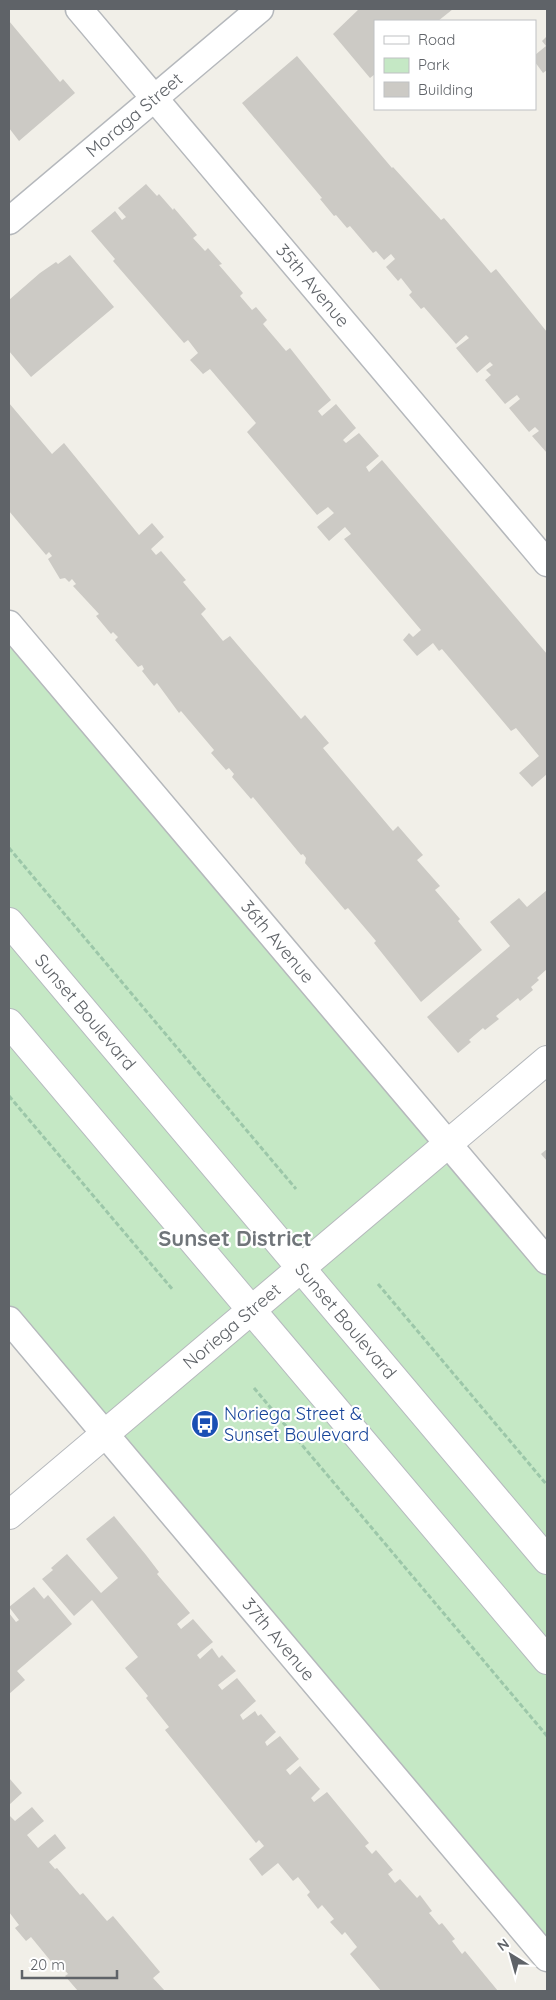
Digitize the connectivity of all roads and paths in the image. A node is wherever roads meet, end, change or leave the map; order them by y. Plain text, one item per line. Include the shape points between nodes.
1 (79, 9) edge
2 (260, 9) edge
3 (155, 98) junction
4 (9, 221) edge
5 (547, 563) edge
6 (9, 624) edge
7 (9, 848) edge
8 (9, 922) edge
9 (9, 1023) edge
10 (547, 1060) edge
11 (9, 1096) edge
12 (448, 1144) junction
13 (296, 1189) dead end
14 (547, 1261) edge
15 (301, 1268) junction
16 (378, 1284) dead end
17 (173, 1290) dead end
18 (252, 1310) junction
19 (9, 1320) edge
20 (254, 1388) dead end
21 (105, 1434) junction
22 (547, 1485) edge
23 (9, 1515) edge
24 (547, 1560) edge
25 (547, 1660) edge
26 (547, 1736) edge
27 (547, 1958) edge

1 - 3 street, 35th Avenue
2 - 3 street, Moraga Street
3 - 4 street, Moraga Street
3 - 5 street, 35th Avenue
6 - 12 street, 36th Avenue
7 - 13 path
8 - 15 main road, Sunset Boulevard
9 - 18 main road
10 - 12 main road, Noriega Street
11 - 17 path
12 - 14 street, 36th Avenue
12 - 15 main road, Noriega Street
15 - 18 main road, Noriega Street
15 - 24 main road, Sunset Boulevard
16 - 22 path
18 - 21 main road, Noriega Street
18 - 25 main road
19 - 21 street, 37th Avenue
20 - 26 path
21 - 23 main road, Noriega Street
21 - 27 street, 37th Avenue

